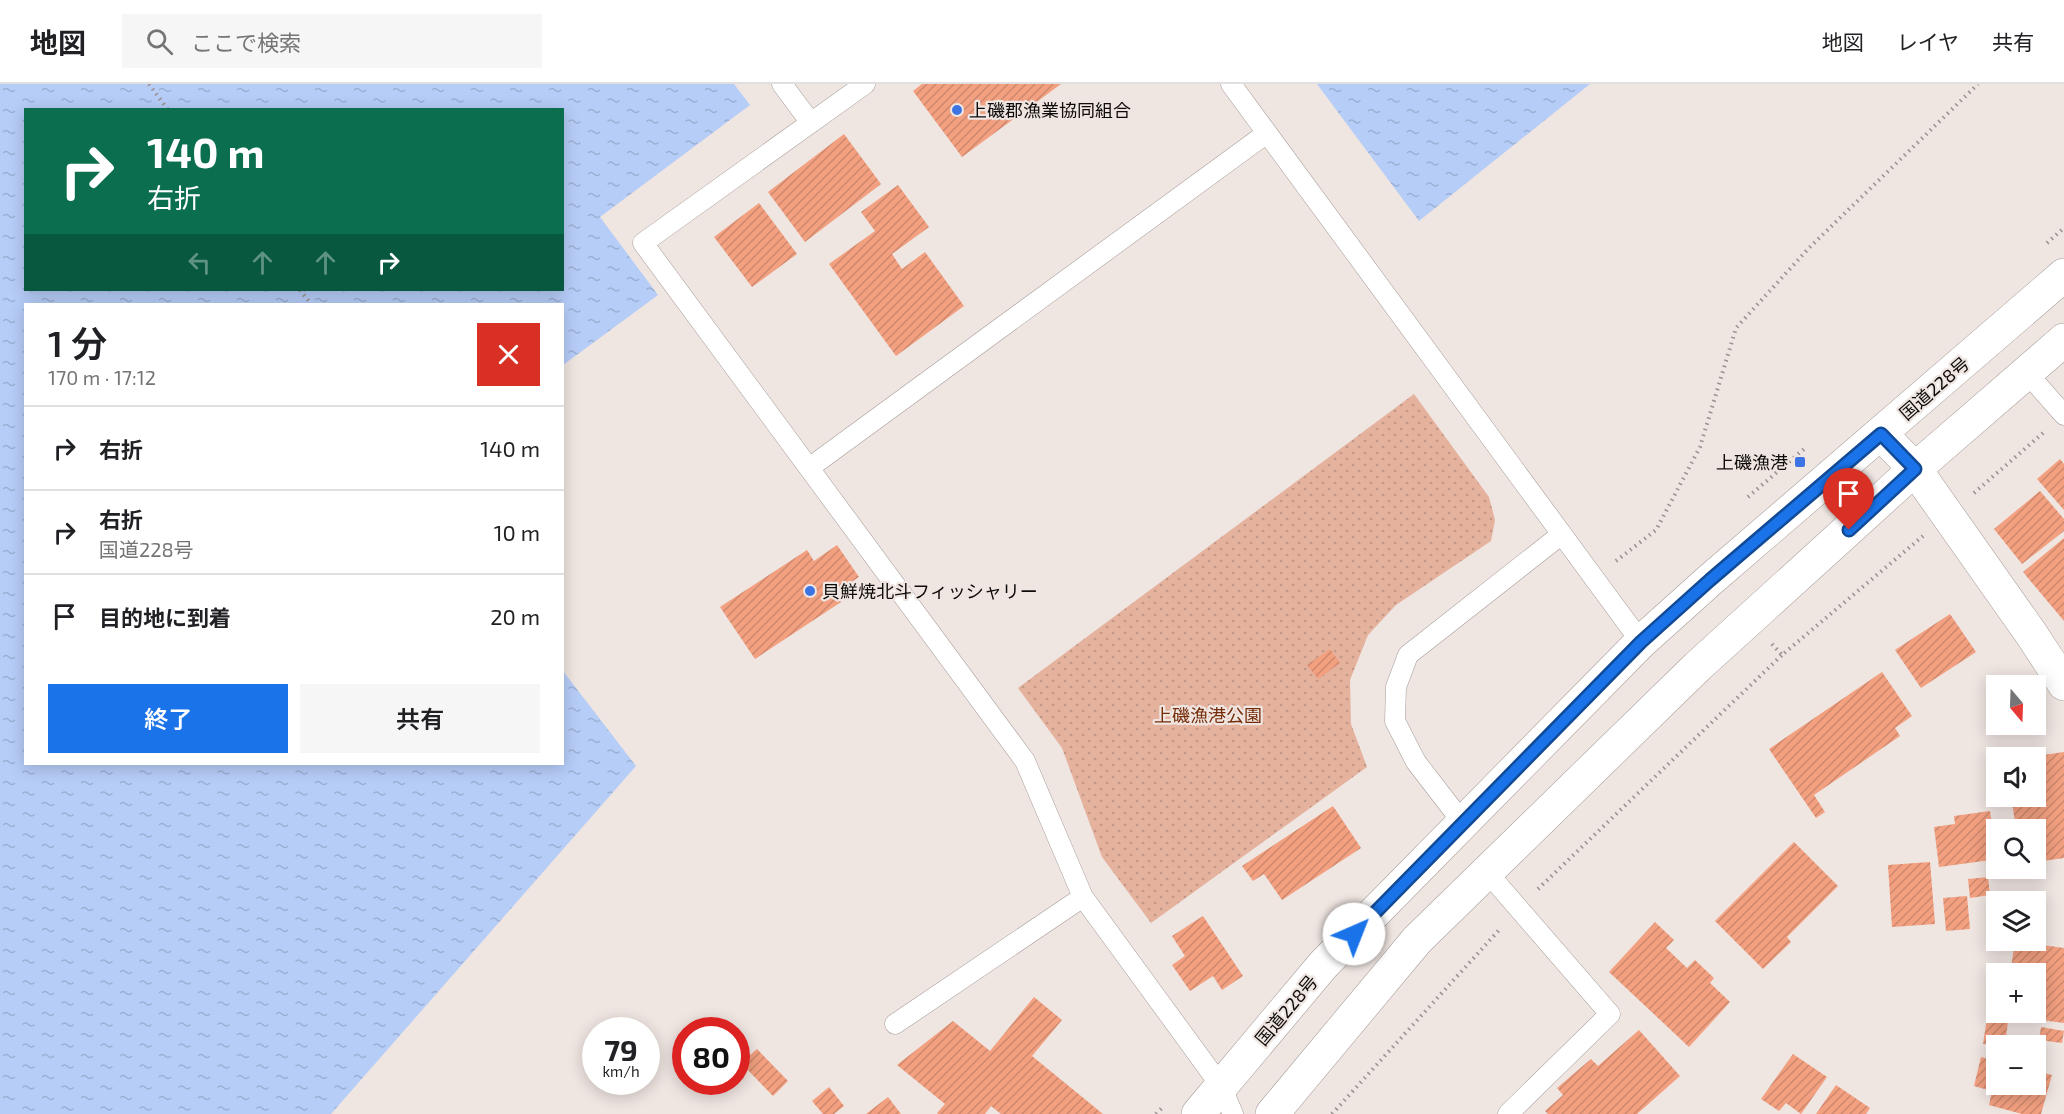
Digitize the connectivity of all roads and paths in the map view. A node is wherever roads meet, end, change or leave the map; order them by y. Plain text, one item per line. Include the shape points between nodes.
1 (149, 84) edge
2 (782, 84) edge
3 (865, 84) edge
4 (1231, 84) edge
5 (1978, 84) edge
6 (167, 108) edge
7 (811, 123) junction
8 (1267, 133) junction
9 (2064, 275) edge
10 (301, 291) edge
11 (310, 303) edge
12 (2064, 340) edge
13 (2027, 373) junction
14 (2064, 415) edge
15 (1881, 434) junction
16 (809, 468) junction
17 (1915, 469) junction
18 (1562, 534) junction
19 (1594, 578) junction
20 (1641, 642) junction
21 (1782, 655) dead end
22 (2064, 684) edge
23 (1463, 823) junction
24 (1487, 872) junction
25 (1083, 897) junction
26 (1519, 908) junction
27 (895, 1024) dead end
28 (1227, 1100) edge
29 (1198, 1114) edge
30 (1272, 1114) edge
31 (1332, 1114) edge
32 (1508, 1114) edge

1 - 6 path
2 - 7 lane
3 - 7 lane
4 - 8 lane
5 - 19 path via 1809,248 1736,328 1700,447 1656,530
7 - 16 lane via 643,243
8 - 16 lane
8 - 18 lane
9 - 15 main road, 国道228号
10 - 11 path
12 - 13 main road
13 - 14 lane
13 - 17 main road
15 - 17 main road
15 - 20 main road, 国道228号
16 - 25 lane via 1024,761
17 - 22 main road
17 - 24 main road via 1697,667
18 - 19 lane
18 - 23 lane via 1408,655 1396,687 1395,721 1416,762
19 - 20 lane
20 - 23 main road, 国道228号
21 - 26 path
23 - 28 main road, 国道228号 via 1323,965
24 - 26 lane
24 - 30 main road via 1417,940
25 - 27 lane
25 - 28 lane
26 - 31 path
26 - 32 lane via 1610,1014
28 - 29 main road, 国道228号

